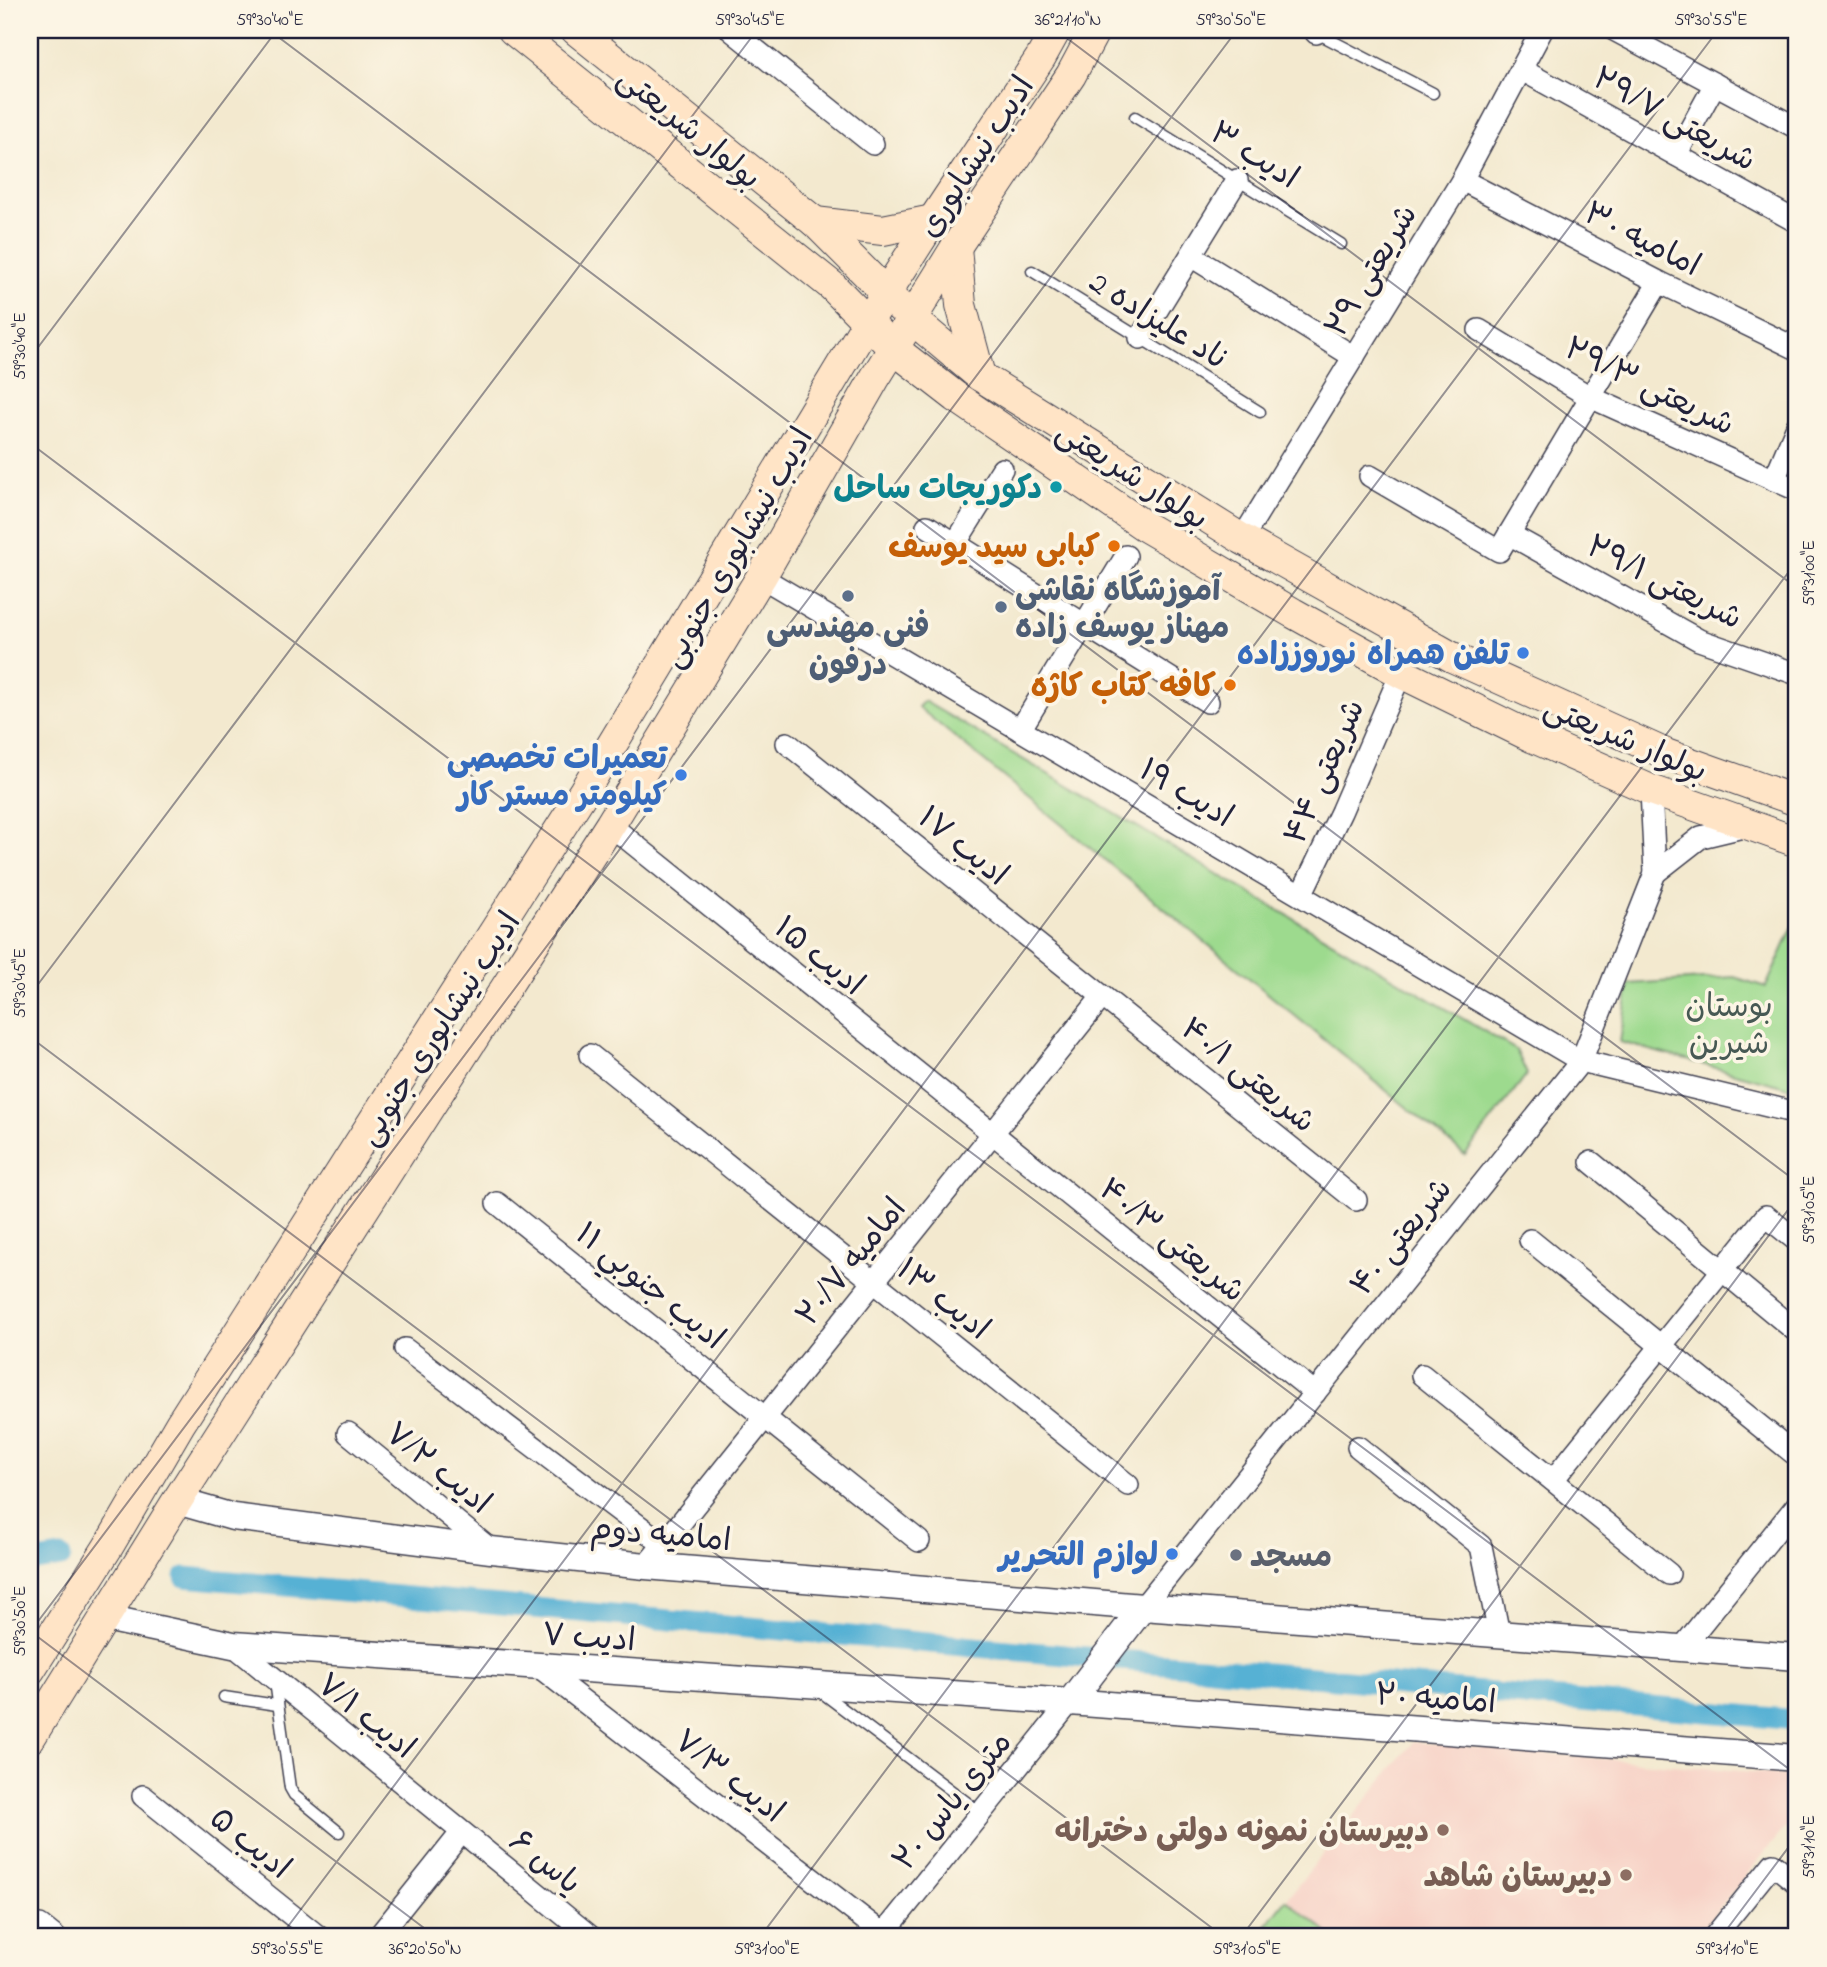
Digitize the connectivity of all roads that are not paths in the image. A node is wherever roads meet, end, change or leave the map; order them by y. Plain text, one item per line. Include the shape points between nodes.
1 (513, 30) edge
2 (576, 30) edge
3 (1056, 30) edge
4 (1095, 30) edge
5 (1542, 30) edge
6 (1614, 30) edge
7 (736, 31) edge
8 (1315, 31) edge
9 (1522, 70) junction
10 (1715, 84) junction
11 (1433, 93) dead end
12 (1135, 117) dead end
13 (1797, 128) edge
14 (873, 144) dead end
15 (1676, 155) junction
16 (1237, 180) junction
17 (1462, 180) junction
18 (933, 220) junction
19 (815, 222) junction
20 (1797, 222) edge
21 (1341, 244) dead end
22 (956, 247) junction
23 (1191, 256) junction
24 (1032, 271) dead end
25 (1659, 282) junction
26 (886, 295) junction
27 (912, 319) junction
28 (867, 323) junction
29 (1479, 330) dead end
30 (1140, 338) junction
31 (894, 349) junction
32 (1797, 349) edge
33 (1354, 357) junction
34 (980, 376) junction
35 (1590, 397) junction
36 (1259, 412) dead end
37 (1797, 426) edge
38 (1002, 470) dead end
39 (1370, 476) dead end
40 (1774, 480) junction
41 (1797, 490) edge
42 (928, 526) dead end
43 (1242, 539) junction
44 (1504, 542) junction
45 (955, 544) junction
46 (1126, 556) dead end
47 (761, 577) junction
48 (1083, 623) junction
49 (1401, 673) junction
50 (1797, 674) edge
51 (1208, 702) dead end
52 (1020, 730) junction
53 (786, 743) dead end
54 (1651, 790) junction
55 (1797, 801) edge
56 (610, 825) junction
57 (1747, 826) junction
58 (1797, 842) edge
59 (1654, 873) junction
60 (1301, 895) junction
61 (1102, 997) junction
62 (590, 1055) dead end
63 (1581, 1060) junction
64 (1797, 1113) edge
65 (992, 1135) junction
66 (1591, 1162) dead end
67 (1356, 1200) dead end
68 (497, 1203) dead end
69 (1530, 1240) dead end
70 (1797, 1241) edge
71 (1722, 1270) junction
72 (874, 1282) junction
73 (1797, 1332) edge
74 (1661, 1346) junction
75 (405, 1349) dead end
76 (1422, 1375) dead end
77 (1315, 1393) junction
78 (765, 1417) junction
79 (348, 1433) dead end
80 (1358, 1447) dead end
81 (1797, 1456) edge
82 (1553, 1480) junction
83 (1128, 1485) dead end
84 (177, 1501) junction
85 (1797, 1505) edge
86 (919, 1541) dead end
87 (663, 1544) junction
88 (491, 1550) junction
89 (646, 1566) junction
90 (1670, 1574) dead end
91 (1143, 1608) junction
92 (106, 1618) junction
93 (1499, 1634) junction
94 (233, 1645) junction
95 (1682, 1648) junction
96 (1797, 1657) edge
97 (538, 1666) junction
98 (30, 1670) edge
99 (275, 1681) junction
100 (812, 1685) junction
101 (224, 1697) dead end
102 (1070, 1702) junction
103 (277, 1706) junction
104 (30, 1738) edge
105 (1797, 1758) edge
106 (143, 1796) dead end
107 (981, 1813) junction
108 (339, 1832) dead end
109 (461, 1833) junction
110 (1797, 1883) edge
111 (884, 1936) edge
112 (319, 1937) edge
113 (378, 1937) edge
114 (591, 1937) edge
115 (1714, 1937) edge

1 - 28 main road, بولوار شریعتی via 832,286
2 - 19 main road, بولوار شریعتی
3 - 18 main road, ادیب نیشابوری
4 - 22 main road, ادیب نیشابوری via 1071,75
5 - 9 street, شریعتی ۲۹
6 - 10 street
7 - 14 street
8 - 11 lane
9 - 15 street, شریعتی ۲۹/۷
9 - 17 street, شریعتی ۲۹
10 - 13 street
10 - 15 street
12 - 16 lane, ادیب ۳
15 - 20 street, شریعتی ۲۹/۷
16 - 21 lane, ادیب ۳
16 - 23 street
17 - 25 street, امامیه ۳۰
17 - 33 street, شریعتی ۲۹
18 - 19 main road via 883,230
18 - 26 main road, ادیب نیشابوری
19 - 26 main road, بولوار شریعتی
22 - 27 main road, ادیب نیشابوری
22 - 34 main road via 961,304
23 - 30 street
23 - 33 street
24 - 30 lane, ناد علیزاده 2
25 - 32 street, امامیه ۳۰
25 - 35 street
26 - 27 main road, بولوار شریعتی
26 - 28 main road, ادیب نیشابوری
27 - 31 main road, ادیب نیشابوری
27 - 34 main road, بولوار شریعتی
28 - 31 main road, بولوار شریعتی
28 - 98 main road, ادیب نیشابوری جنوبی via 584,791 180,1424
29 - 35 street, شریعتی ۲۹/۳
30 - 36 lane, ناد علیزاده 2
31 - 47 main road, ادیب نیشابوری جنوبی
31 - 49 main road, بولوار شریعتی via 1146,527
33 - 43 street, شریعتی ۲۹
34 - 43 main road, بولوار شریعتی
35 - 40 street, شریعتی ۲۹/۳
35 - 44 street
37 - 40 street
38 - 45 street
39 - 44 street, شریعتی ۲۹/۱
40 - 41 street, شریعتی ۲۹/۳
42 - 45 street
43 - 55 main road, بولوار شریعتی via 1452,657 1666,754
44 - 50 street, شریعتی ۲۹/۱ via 1699,640
45 - 48 street
46 - 48 street
47 - 52 street, ادیب ۱۹
47 - 56 main road, ادیب نیشابوری جنوبی
48 - 51 street
48 - 52 street
49 - 54 main road, بولوار شریعتی
49 - 60 street, شریعتی ۴۴
52 - 60 street, ادیب ۱۹
53 - 61 street, ادیب ۱۷
54 - 57 main road, بولوار شریعتی
54 - 59 street, شریعتی ۴۰
56 - 65 street, ادیب ۱۵
56 - 84 main road, ادیب نیشابوری جنوبی
57 - 58 main road, بولوار شریعتی
57 - 59 street via 1701,837
59 - 63 street, شریعتی ۴۰
60 - 63 street, ادیب ۱۹
61 - 65 street, امامیه ۲۰/۷
61 - 67 street, شریعتی ۴۰/۱
62 - 72 street, ادیب ۱۳
63 - 64 street, ادیب ۱۹
63 - 77 street, شریعتی ۴۰
65 - 72 street, امامیه ۲۰/۷
65 - 77 street, شریعتی ۴۰/۳
66 - 71 street
68 - 78 street, ادیب جنوبي ١١
69 - 74 street
70 - 71 street via 1766,1216
71 - 73 street
71 - 74 street
72 - 78 street, امامیه ۲۰/۷
72 - 83 street, ادیب ۱۳
74 - 81 street
74 - 82 street
75 - 87 street
76 - 82 street
77 - 91 street, شریعتی ۴۰
78 - 86 street, ادیب جنوبي ١١
78 - 87 street, امامیه ۲۰/۷
79 - 88 street, ادیب ۷/۲
80 - 93 street via 1481,1546
82 - 90 street
84 - 88 street, امامیه دوم via 233,1517
84 - 92 main road, ادیب نیشابوری جنوبی
85 - 95 street
87 - 89 street, امامیه ۲۰/۷
88 - 89 street, امامیه دوم
89 - 91 street, امامیه دوم
91 - 93 street
91 - 102 street
92 - 94 street, ادیب ۷
92 - 104 main road, ادیب نیشابوری جنوبی
93 - 95 street
94 - 97 street, ادیب ۷
94 - 99 street, ادیب ۷/۱
95 - 96 street
97 - 100 street, ادیب ۷
97 - 111 street, ادیب ۷/۳
99 - 103 lane
99 - 109 street, ادیب ۷/۱
100 - 102 street, ادیب ۷
100 - 107 lane
101 - 103 lane
102 - 105 street, امامیه ۲۰
102 - 107 street, ۲۰ متری یاس
103 - 108 lane via 290,1788
106 - 112 street, ادیب ۵
107 - 111 street, ۲۰ متری یاس
109 - 113 street
109 - 114 street, یاس ۶
110 - 115 street via 1773,1864

